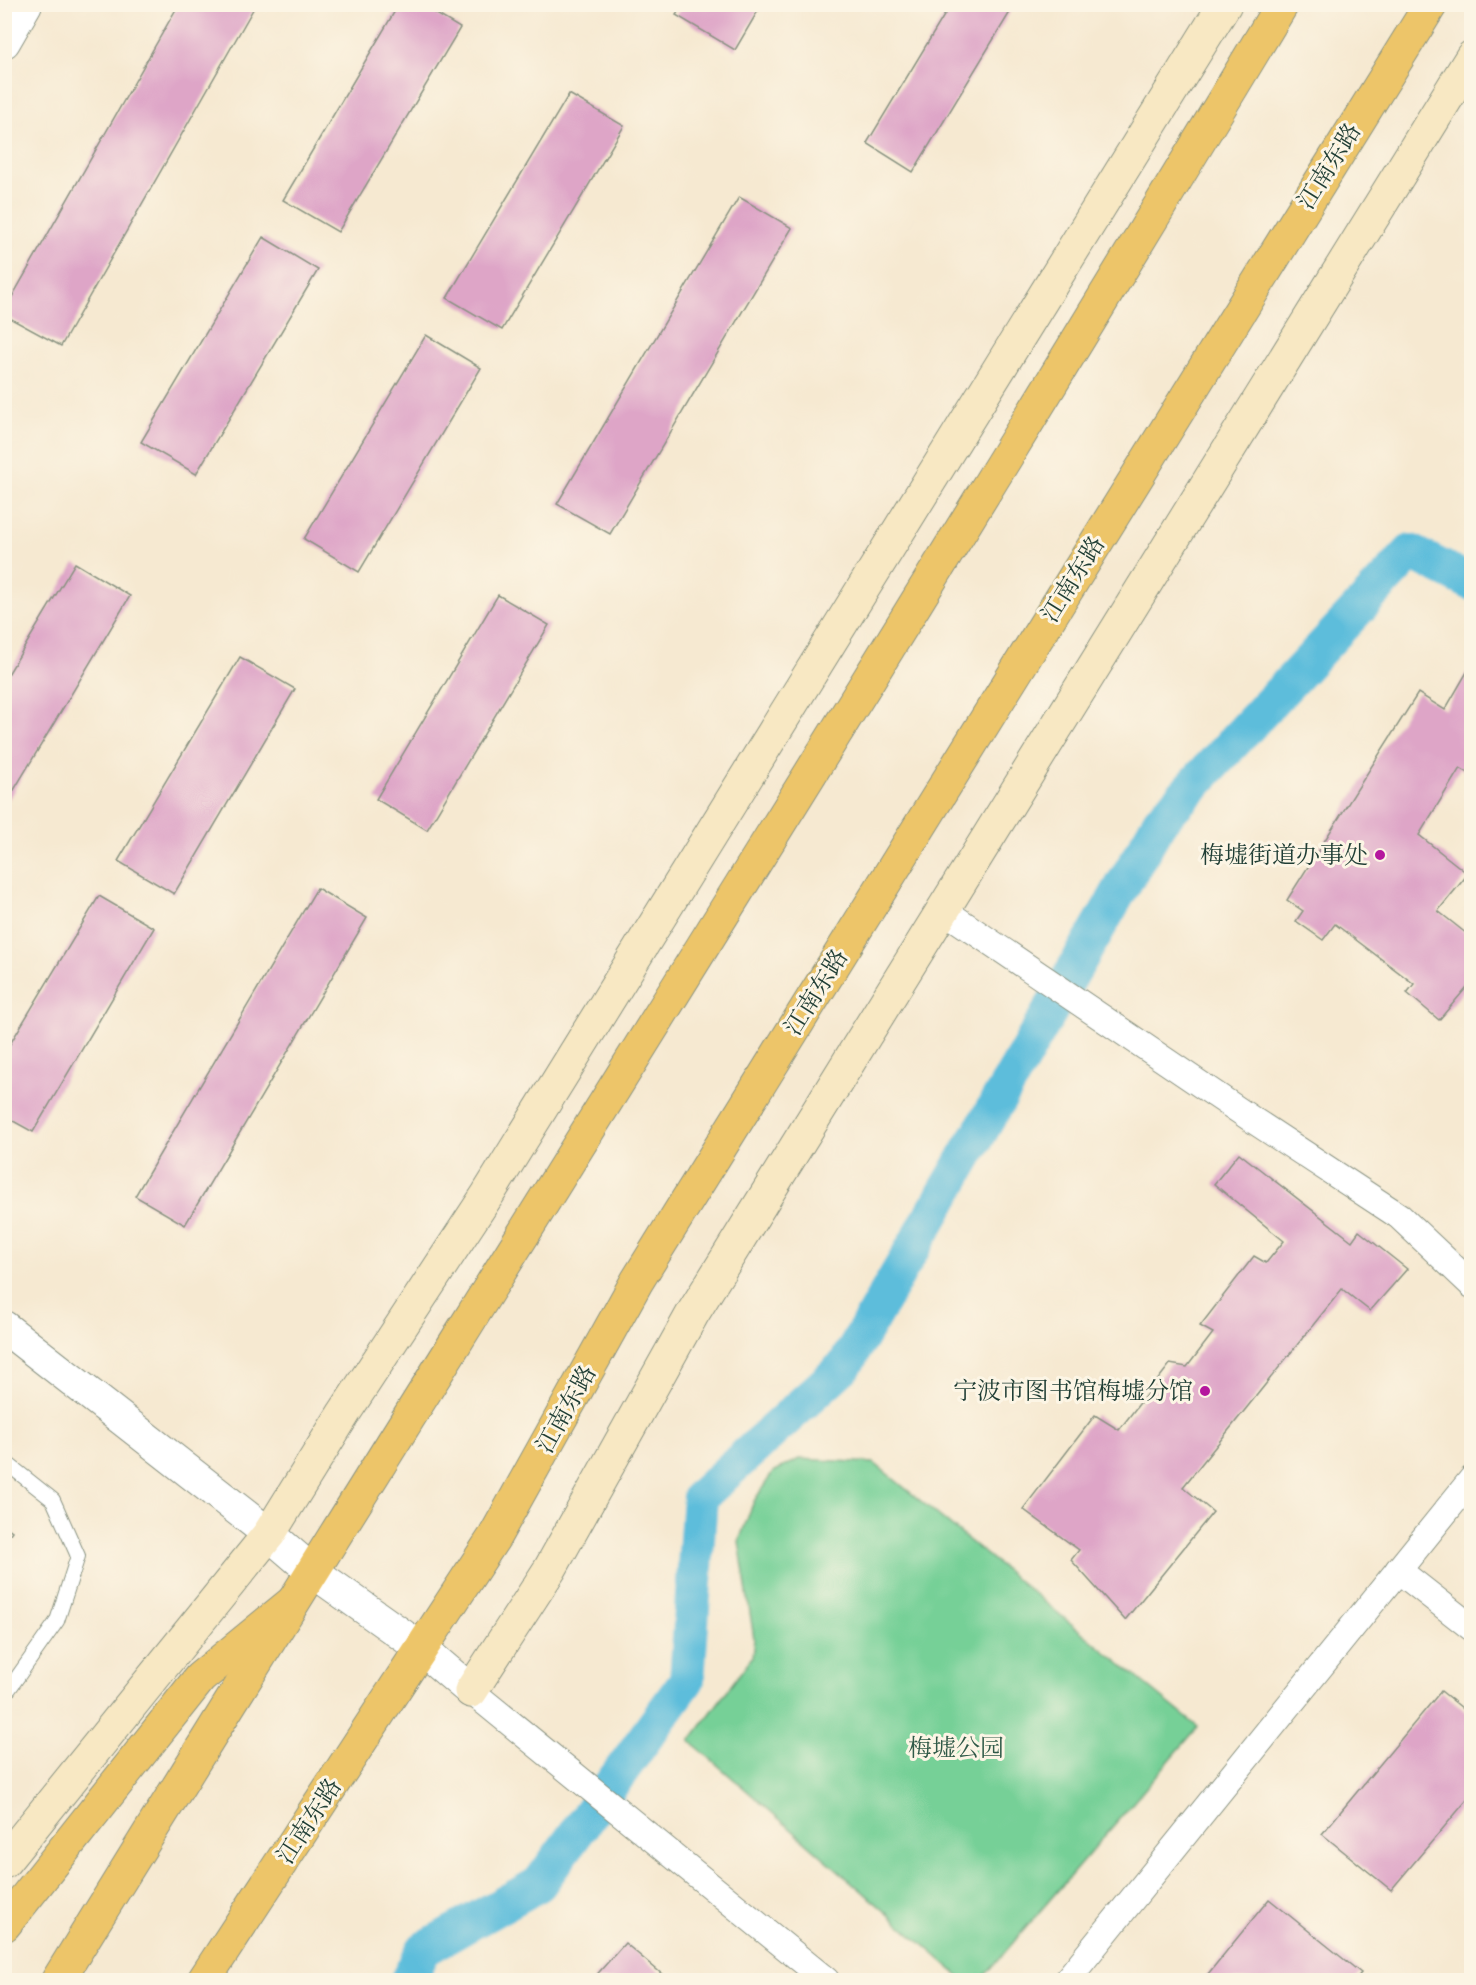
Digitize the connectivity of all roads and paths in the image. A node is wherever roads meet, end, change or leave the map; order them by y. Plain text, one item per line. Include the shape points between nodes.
1 (26, 4) edge
2 (1225, 4) edge
3 (1282, 4) edge
4 (1431, 4) edge
5 (4, 42) edge
6 (1472, 57) edge
7 (943, 910) junction
8 (1472, 1286) edge
9 (4, 1326) edge
10 (4, 1461) edge
11 (1472, 1479) edge
12 (268, 1534) junction
13 (1398, 1570) junction
14 (312, 1571) junction
15 (293, 1602) junction
16 (1472, 1628) edge
17 (422, 1650) junction
18 (471, 1691) junction
19 (4, 1696) edge
20 (4, 1862) edge
21 (4, 1925) edge
22 (58, 1980) edge
23 (204, 1980) edge
24 (826, 1980) edge
25 (1067, 1980) edge

1 - 5 street
2 - 12 main road via 494,1184
3 - 14 main road via 1089,325 732,902
4 - 17 main road, 江南东路 via 638,1281 495,1536
6 - 7 main road
7 - 8 street via 1399,1216
7 - 18 main road via 699,1303 550,1569
9 - 12 street
10 - 19 lane via 53,1500 78,1556 57,1621
11 - 13 street
12 - 14 street
12 - 20 main road
13 - 16 street
13 - 25 street
14 - 15 main road
14 - 17 street
15 - 21 main road via 200,1678
15 - 22 main road
17 - 18 street
17 - 23 main road, 江南东路
18 - 24 street

